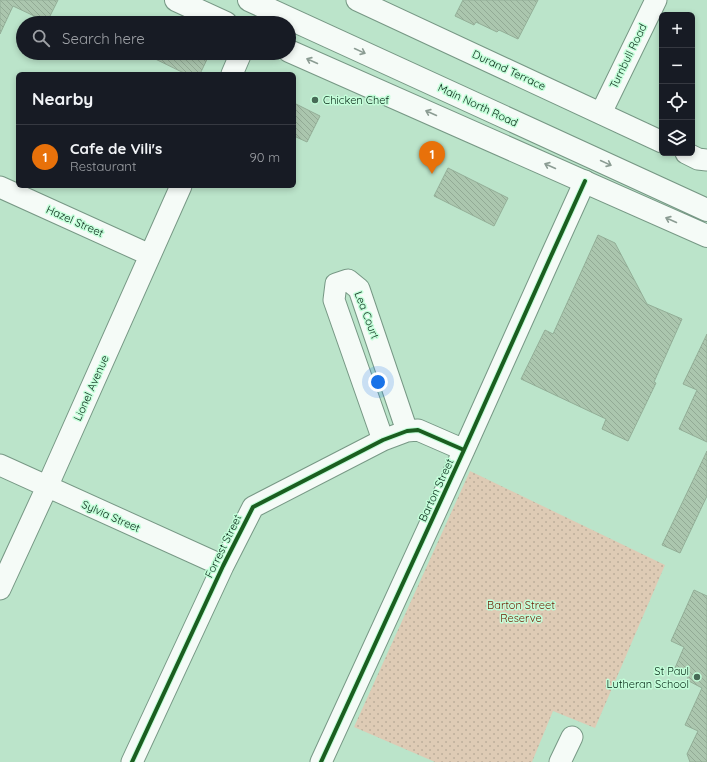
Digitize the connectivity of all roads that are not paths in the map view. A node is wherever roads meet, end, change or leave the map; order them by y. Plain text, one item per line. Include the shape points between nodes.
1 (176, 0) edge
2 (249, 0) edge
3 (357, 0) edge
4 (656, 0) edge
5 (211, 16) edge
6 (284, 16) edge
7 (296, 22) edge
8 (296, 54) edge
9 (238, 60) edge
10 (233, 72) edge
11 (601, 112) junction
12 (659, 141) edge
13 (692, 156) edge
14 (707, 160) edge
15 (585, 181) junction
16 (0, 187) edge
17 (180, 188) edge
18 (707, 210) edge
19 (707, 236) edge
20 (150, 255) junction
21 (408, 431) junction
22 (383, 440) junction
23 (464, 450) junction
24 (0, 465) edge
25 (47, 487) junction
26 (223, 566) junction
27 (0, 589) edge
28 (572, 737) dead end
29 (132, 762) edge
30 (321, 762) edge
31 (560, 762) edge

1 - 5 highway
2 -> 6 highway, Main North Road
3 - 11 street, Durand Terrace
4 - 11 street, Turnbull Road
7 -> 18 highway, Main North Road
15 -> 8 highway
9 - 10 street
11 - 12 street, Durand Terrace
13 - 14 street
19 -> 15 highway
15 - 23 street, Barton Street
16 - 20 street, Hazel Street
17 - 20 street, Lionel Avenue
20 - 25 street, Lionel Avenue
21 - 22 street, Forrest Street
21 - 22 street, Lea Court via 360,289 348,280 336,284 334,300
21 - 23 street, Forrest Street via 418,430
22 - 26 street, Forrest Street via 253,506
23 - 30 street, Barton Street
24 - 25 street, Sylvia Street
25 - 26 street, Sylvia Street
25 - 27 street, Lionel Avenue
26 - 29 street, Forrest Street
28 - 31 street

